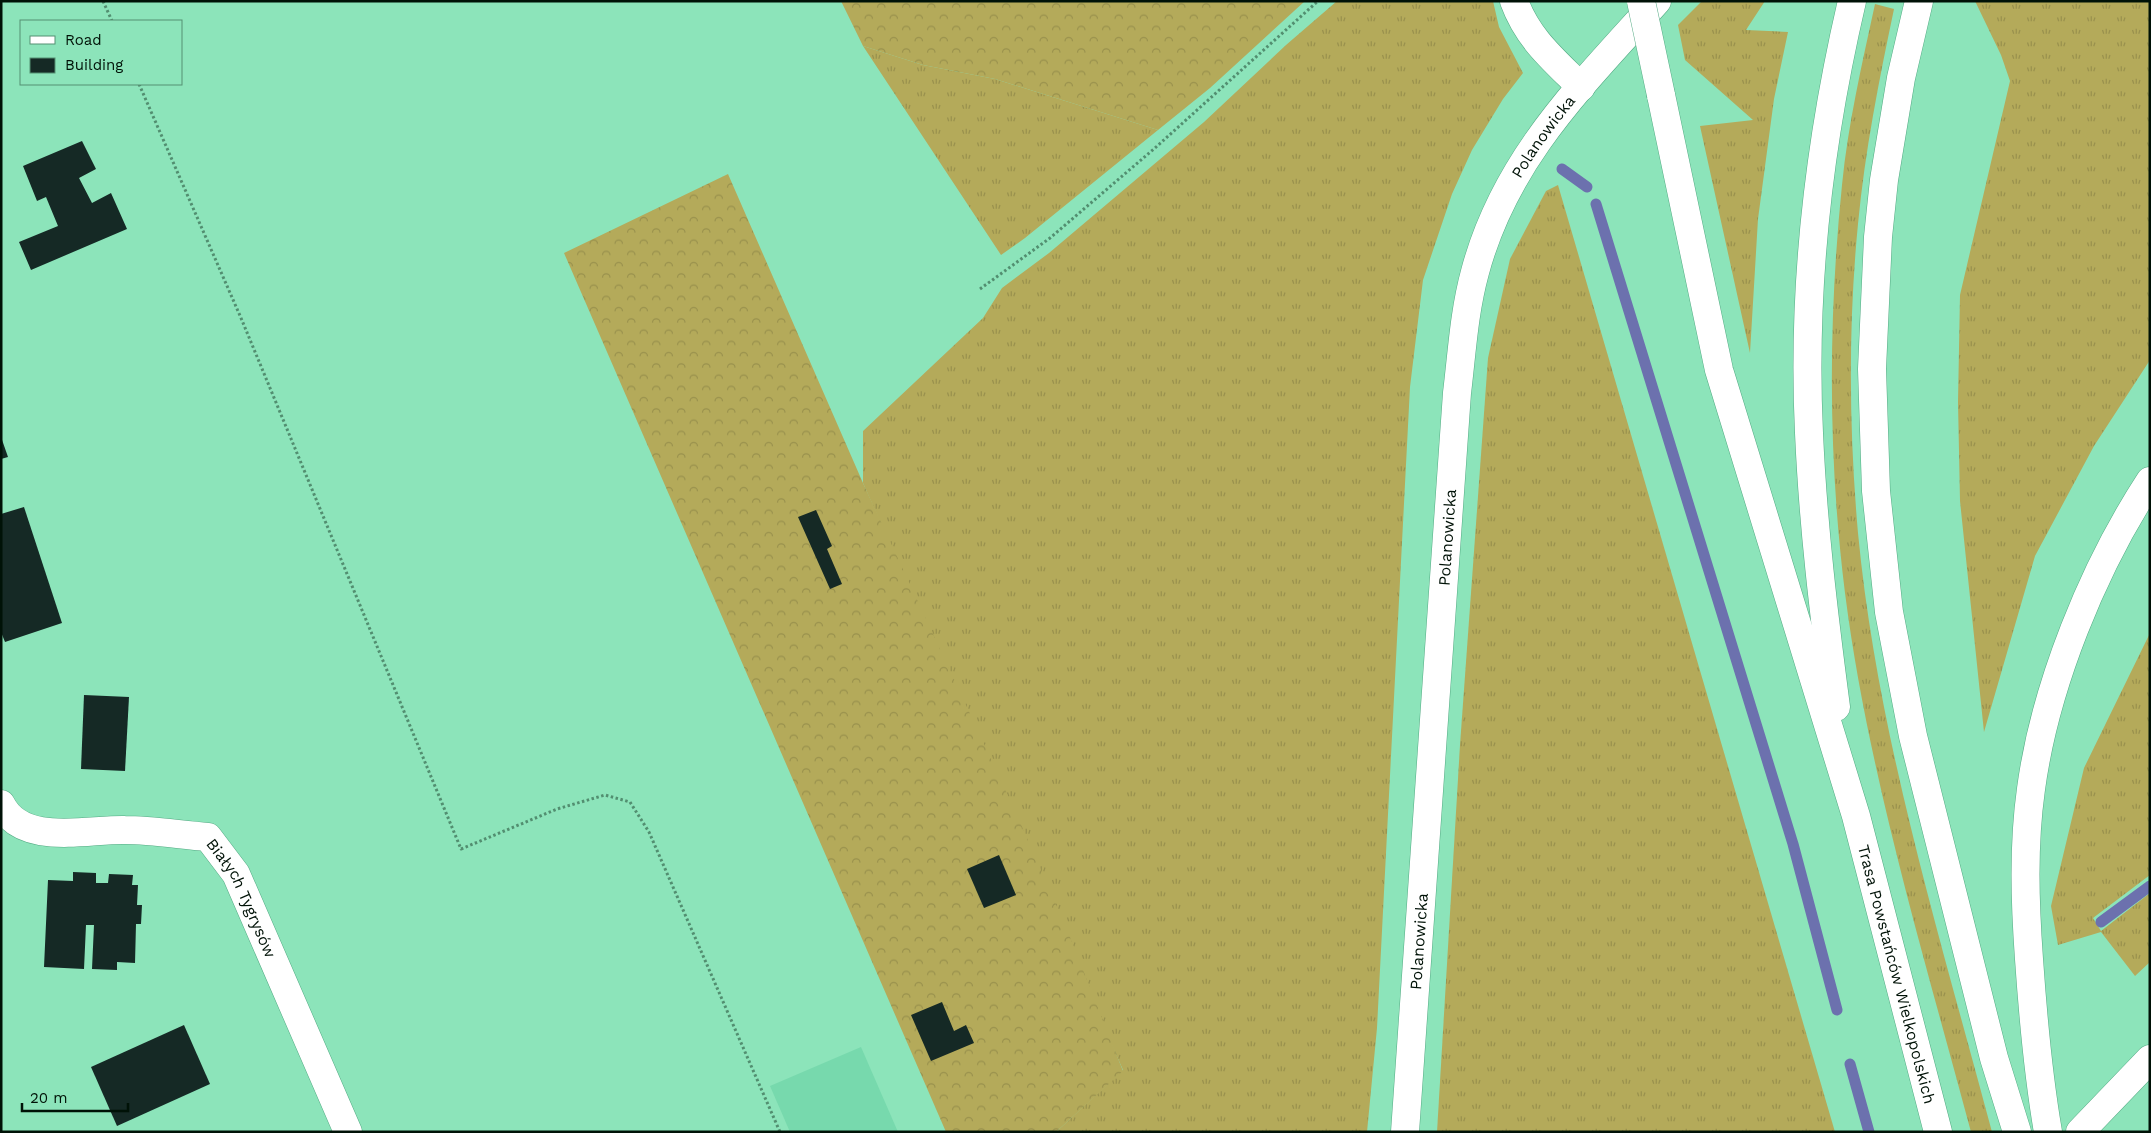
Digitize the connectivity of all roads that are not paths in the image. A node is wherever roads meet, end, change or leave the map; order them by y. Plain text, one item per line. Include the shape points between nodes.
1 (1514, 1) edge
2 (1641, 1) edge
3 (1657, 1) edge
4 (1852, 1) edge
5 (1919, 1) edge
6 (1581, 87) junction
7 (2150, 481) edge
8 (1, 804) edge
9 (1856, 816) junction
10 (2150, 1059) edge
11 (348, 1132) edge
12 (1405, 1132) edge
13 (1938, 1132) edge
14 (2017, 1132) edge
15 (2048, 1132) edge
16 (2080, 1132) edge

1 - 6 main road via 1531,37
2 - 9 main road, bridge via 1719,370
3 - 6 main road, Polanowicka
4 - 9 main road via 1820,179 1808,369 1817,553 1842,749
5 - 14 main road via 1901,78 1878,237 1872,369 1877,500 1889,612 1912,736 1994,1058
6 - 12 main road, Polanowicka via 1525,157 1506,190 1487,234 1467,304 1456,402
7 - 15 main road via 2104,563 2063,661 2031,789 2026,845 2027,924 2035,1045
8 - 11 main road, Białych Tygrysów via 14,820 30,829 50,833 125,830 208,837 236,874
9 - 13 main road, Trasa Powstańców Wielkopolskich
10 - 16 main road

